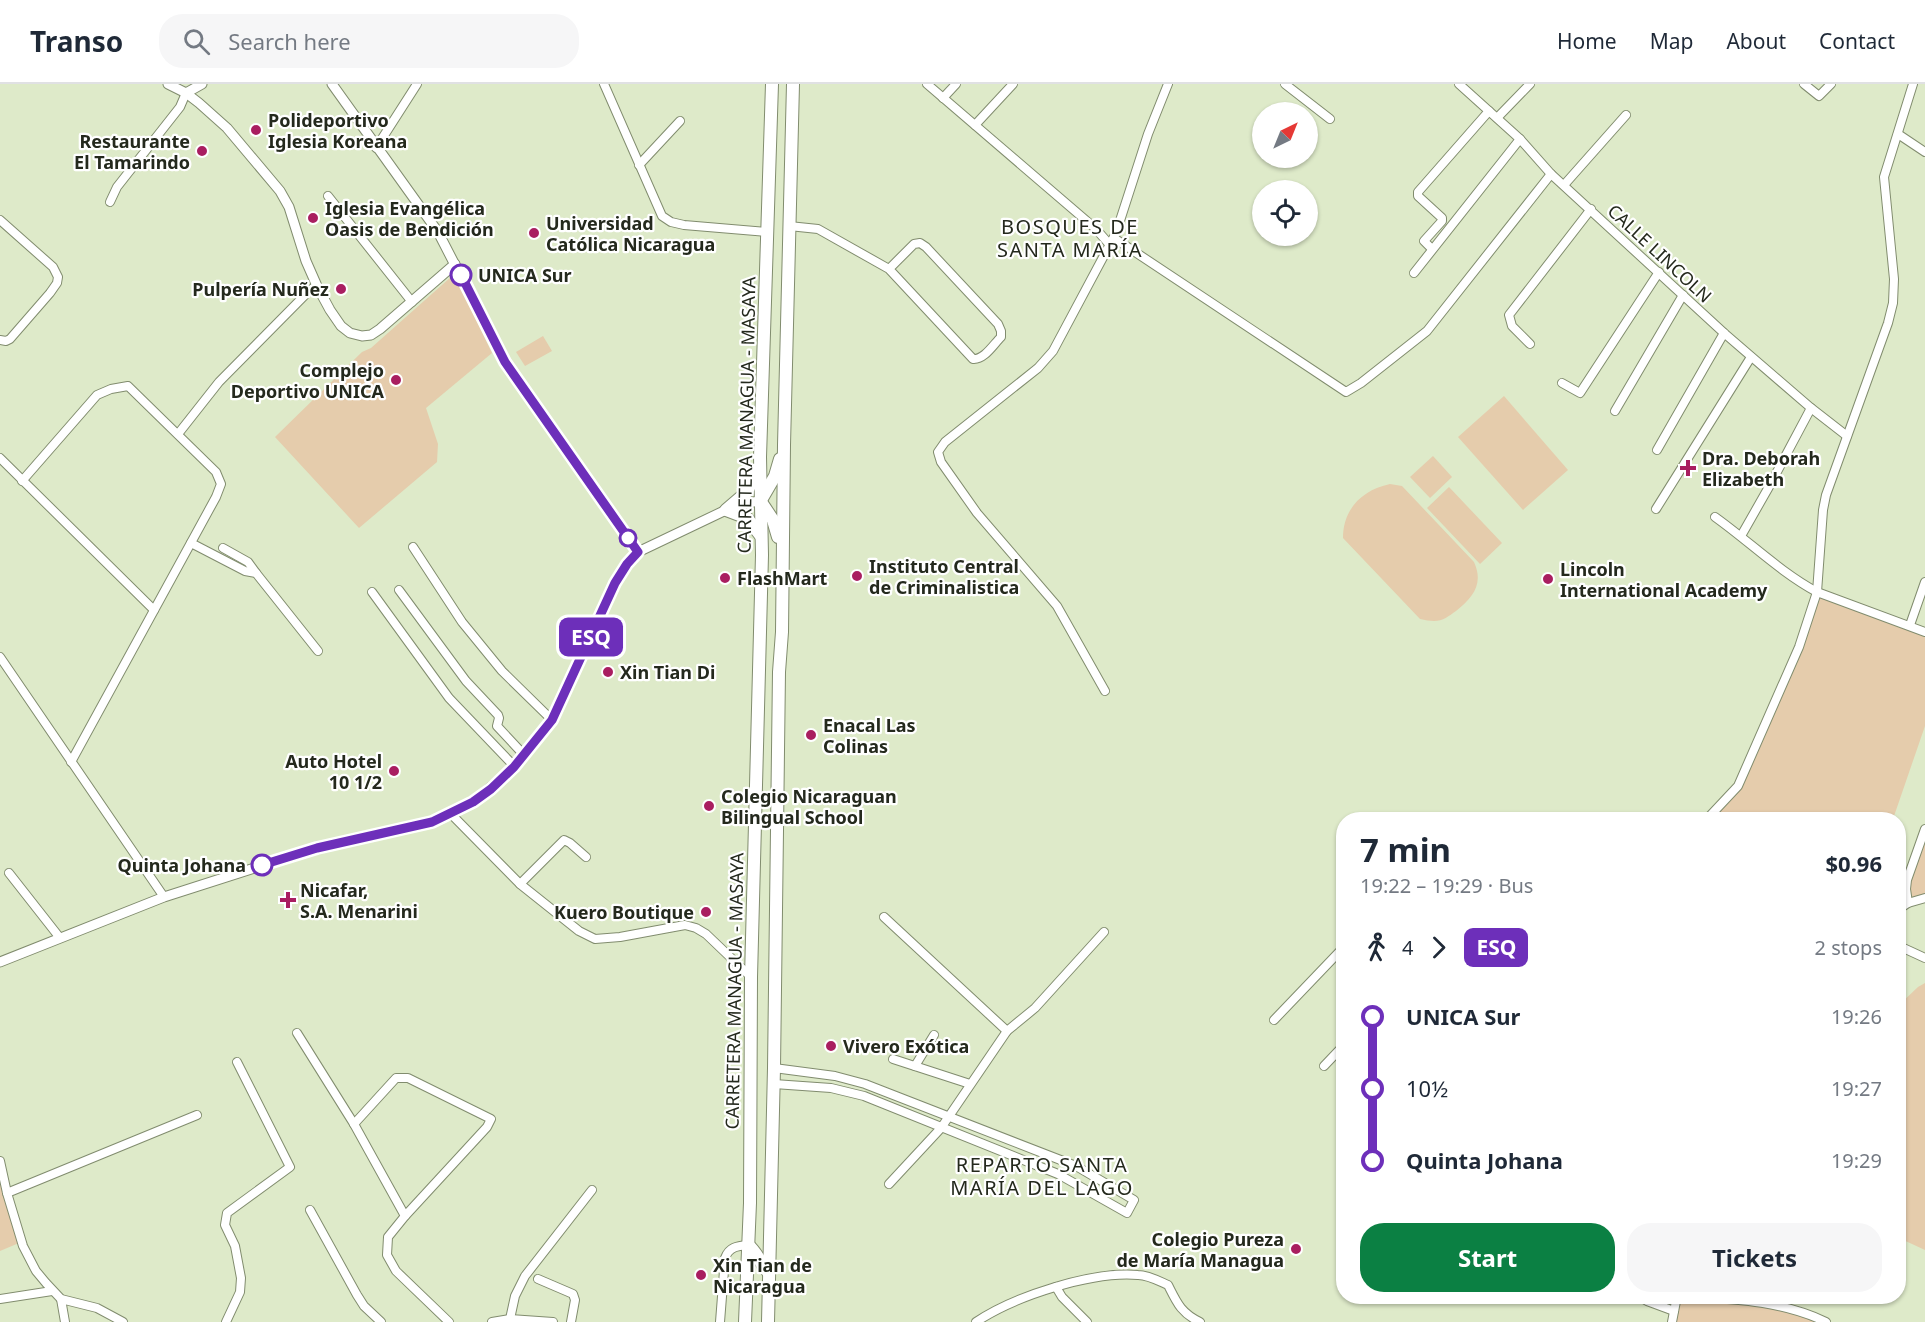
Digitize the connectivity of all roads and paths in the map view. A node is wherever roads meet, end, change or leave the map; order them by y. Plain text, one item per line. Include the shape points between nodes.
1 (168, 84) edge
2 (202, 84) edge
3 (332, 84) edge
4 (410, 84) edge
5 (417, 84) edge
6 (604, 84) edge
7 (772, 84) edge
8 (793, 84) edge
9 (927, 84) edge
10 (956, 84) edge
11 (1013, 84) edge
12 (1168, 84) edge
13 (1285, 84) edge
14 (1459, 84) edge
15 (1530, 84) edge
16 (1804, 84) edge
17 (1831, 84) edge
18 (1913, 84) edge
19 (186, 93) junction
20 (410, 96) junction
21 (943, 98) junction
22 (1489, 111) junction
23 (1626, 115) dead end
24 (1497, 118) junction
25 (1330, 119) dead end
26 (680, 121) dead end
27 (975, 125) junction
28 (1898, 134) junction
29 (1520, 139) junction
30 (376, 148) junction
31 (1925, 152) edge
32 (639, 165) junction
33 (1551, 174) junction
34 (1564, 185) junction
35 (328, 196) dead end
36 (110, 202) dead end
37 (1591, 209) junction
38 (0, 220) edge
39 (789, 226) junction
40 (767, 232) junction
41 (1112, 242) junction
42 (1432, 249) junction
43 (455, 264) junction
44 (889, 269) junction
45 (1659, 272) junction
46 (1414, 273) dead end
47 (317, 286) junction
48 (1683, 295) junction
49 (412, 302) junction
50 (1724, 333) junction
51 (0, 340) edge
52 (1530, 344) dead end
53 (1751, 357) junction
54 (1562, 383) dead end
55 (1811, 408) junction
56 (1615, 411) dead end
57 (178, 434) junction
58 (1847, 436) junction
59 (784, 445) junction
60 (1657, 450) dead end
61 (760, 457) junction
62 (0, 458) edge
63 (22, 481) junction
64 (760, 501) junction
65 (1656, 509) dead end
66 (726, 510) junction
67 (1715, 517) dead end
68 (761, 536) junction
69 (1741, 536) junction
70 (191, 543) junction
71 (412, 547) dead end
72 (223, 548) dead end
73 (638, 552) junction
74 (256, 573) junction
75 (1925, 582) edge
76 (399, 591) dead end
77 (372, 592) dead end
78 (1817, 592) junction
79 (154, 610) junction
80 (1910, 626) junction
81 (782, 632) junction
82 (1925, 632) edge
83 (318, 651) dead end
84 (0, 657) edge
85 (1105, 690) dead end
86 (552, 720) junction
87 (524, 755) junction
88 (71, 762) junction
89 (514, 767) junction
90 (1714, 812) edge
91 (451, 814) junction
92 (1925, 829) edge
93 (586, 857) dead end
94 (9, 873) dead end
95 (520, 884) junction
96 (164, 897) junction
97 (1925, 898) edge
98 (1908, 903) joint
99 (884, 917) dead end
100 (1104, 932) dead end
101 (60, 938) junction
102 (1906, 949) edge
103 (1336, 955) edge
104 (1925, 958) edge
105 (0, 962) edge
106 (751, 977) junction
107 (1274, 1020) dead end
108 (1007, 1030) junction
109 (297, 1033) dead end
110 (934, 1035) dead end
111 (1336, 1054) edge
112 (893, 1059) dead end
113 (237, 1062) dead end
114 (915, 1066) junction
115 (1324, 1066) dead end
116 (774, 1068) junction
117 (774, 1084) junction
118 (970, 1084) junction
119 (197, 1114) dead end
120 (949, 1116) junction
121 (354, 1124) junction
122 (940, 1128) junction
123 (0, 1161) edge
124 (889, 1184) dead end
125 (592, 1190) dead end
126 (7, 1193) junction
127 (310, 1210) dead end
128 (405, 1216) junction
129 (771, 1231) junction
130 (748, 1245) junction
131 (769, 1273) junction
132 (538, 1279) dead end
133 (1056, 1287) junction
134 (52, 1291) junction
135 (0, 1299) edge
136 (61, 1299) junction
137 (1655, 1304) edge
138 (1675, 1304) edge
139 (1766, 1304) edge
140 (1674, 1311) junction
141 (510, 1318) junction
142 (65, 1322) edge
143 (123, 1322) edge
144 (226, 1322) edge
145 (381, 1322) edge
146 (450, 1322) edge
147 (492, 1322) edge
148 (553, 1322) edge
149 (571, 1322) edge
150 (720, 1322) edge
151 (746, 1322) edge
152 (768, 1322) edge
153 (976, 1322) edge
154 (1087, 1322) edge
155 (1200, 1322) edge
156 (1672, 1322) edge
157 (1826, 1322) edge

1 - 19 street
2 - 19 street
3 - 30 street
4 - 20 street
5 - 20 street
6 - 32 street
7 - 40 highway, CARRETERA MANAGUA - MASAYA
8 - 39 highway
9 - 21 street
10 - 21 street
11 - 27 street
12 - 41 street
13 - 25 street
14 - 22 street, CALLE LINCOLN
15 - 24 street
16 - 17 street via 1819,96
18 - 28 street
19 - 36 street via 180,108 117,187
19 - 47 street via 227,128 280,191
20 - 30 street
21 - 27 street
22 - 24 street, CALLE LINCOLN
22 - 42 street via 1418,192 1442,218 1424,241
23 - 34 street
24 - 29 street, CALLE LINCOLN
26 - 32 street
27 - 41 street
28 - 31 street
28 - 58 street via 1884,177 1893,303
29 - 33 street, CALLE LINCOLN
29 - 42 street
30 - 43 street via 438,232
32 - 40 street via 662,216 671,222
33 - 34 street, CALLE LINCOLN
33 - 41 street via 1426,331 1346,392
34 - 37 street, CALLE LINCOLN
35 - 49 street
37 - 45 street, CALLE LINCOLN
37 - 52 street via 1509,315 1512,326
38 - 51 street via 53,267 58,277 50,293 10,339
39 - 44 street via 818,229
39 - 59 highway
40 - 61 highway, CARRETERA MANAGUA - MASAYA
41 - 85 street via 1053,351 938,452 977,513 1057,606
42 - 46 street
43 - 49 street
43 - 73 street via 505,362
44 - 44 street via 973,359 981,357 1001,337 998,324 920,243 914,244
45 - 48 street, CALLE LINCOLN
45 - 54 street via 1580,393
47 - 49 street via 341,326 362,336 380,330
47 - 57 street via 219,382
48 - 50 street, CALLE LINCOLN
48 - 56 street
50 - 53 street, CALLE LINCOLN
50 - 60 street
53 - 55 street, CALLE LINCOLN
53 - 65 street
55 - 58 street, CALLE LINCOLN
55 - 69 street
57 - 63 street via 128,386 111,389 97,395
57 - 70 street via 216,472 221,484
58 - 78 street via 1823,510
59 - 64 highway via 775,476
59 - 81 highway
61 - 64 highway, CARRETERA MANAGUA - MASAYA
61 - 66 highway via 747,492
62 - 63 street
63 - 79 street
64 - 66 street
64 - 68 highway, CARRETERA MANAGUA - MASAYA
64 - 81 highway via 773,520 778,539 777,623
66 - 68 highway via 747,518
66 - 73 street
67 - 69 street
68 - 106 highway, CARRETERA MANAGUA - MASAYA
69 - 78 street via 1786,574
70 - 74 street
70 - 79 street
71 - 86 street via 462,622 502,671
72 - 74 street via 248,562
73 - 86 street via 615,583
74 - 83 street
75 - 80 street
76 - 87 street via 466,681 498,715 497,726
77 - 89 street via 449,698
78 - 80 street
78 - 90 street via 1799,647 1738,786
79 - 88 street
80 - 82 street
81 - 116 highway
84 - 88 street
86 - 87 street
87 - 89 street
88 - 96 street
89 - 91 street via 473,802
91 - 95 street
91 - 96 street via 432,822 317,848
92 - 98 street via 1907,880
93 - 95 street via 564,840
94 - 101 street
95 - 106 street via 579,932 595,939 685,925 696,927
96 - 101 street
97 - 98 street
99 - 108 street
100 - 108 street via 1035,1008
101 - 105 street
102 - 104 street
103 - 107 street
106 - 130 highway, CARRETERA MANAGUA - MASAYA
108 - 118 street
109 - 121 street
110 - 114 street
111 - 115 street
112 - 114 street
113 - 144 street via 290,1167 227,1213 225,1225 235,1246 242,1278
114 - 118 street
116 - 117 highway
116 - 120 street via 866,1084
117 - 122 street via 831,1088 864,1096
117 - 129 highway
118 - 120 street
119 - 126 street
120 - 122 street
120 - 122 street via 1076,1166 1134,1200 1126,1213 1058,1174
121 - 128 street
121 - 128 street via 396,1078 408,1078 491,1119
122 - 124 street
123 - 126 street
125 - 141 street via 525,1276
126 - 134 street via 23,1246
127 - 145 street via 364,1306
128 - 146 street via 388,1237 387,1255 396,1270
129 - 130 highway via 761,1241
129 - 131 highway
130 - 131 highway
130 - 150 street via 727,1252
130 - 151 highway, CARRETERA MANAGUA - MASAYA
131 - 152 highway
132 - 149 street via 573,1294
133 - 153 street
133 - 154 street
133 - 155 street via 1090,1277 1139,1275 1168,1285 1180,1309
134 - 135 street
134 - 136 street
136 - 142 street
136 - 143 street via 97,1308
137 - 140 street
138 - 140 street
139 - 157 street
140 - 156 street
141 - 147 street
141 - 148 street

